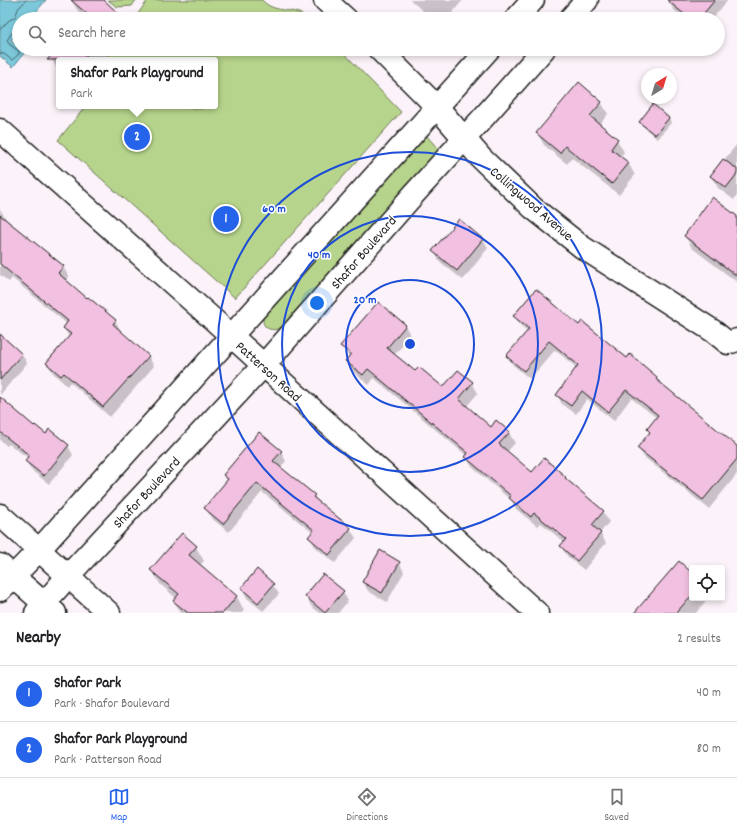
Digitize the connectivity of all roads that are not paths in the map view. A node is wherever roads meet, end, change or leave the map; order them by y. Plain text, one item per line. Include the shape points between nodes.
1 (324, 0) edge
2 (533, 0) edge
3 (587, 0) edge
4 (338, 12) edge
5 (522, 12) edge
6 (576, 12) edge
7 (386, 56) edge
8 (483, 56) edge
9 (538, 56) edge
10 (437, 107) junction
11 (0, 130) edge
12 (465, 138) junction
13 (231, 336) junction
14 (734, 344) edge
15 (263, 366) junction
16 (0, 515) edge
17 (39, 550) junction
18 (68, 576) junction
19 (4, 577) edge
20 (45, 610) edge
21 (109, 613) edge
22 (537, 613) edge

1 - 4 street
2 - 5 street
3 - 6 street
7 - 10 street, Collingwood Avenue
8 - 10 street
9 - 12 street, Shafor Boulevard
10 - 12 street, Collingwood Avenue
10 - 13 street
11 - 13 street, Patterson Road
12 - 14 street, Collingwood Avenue via 481,158 533,208 576,242
12 - 15 street, Shafor Boulevard
13 - 15 street, Patterson Road
13 - 17 street
15 - 18 street, Shafor Boulevard
15 - 22 street, Patterson Road
16 - 17 street
17 - 18 street
17 - 19 street
18 - 20 street, Shafor Boulevard
18 - 21 street
19 - 20 street

